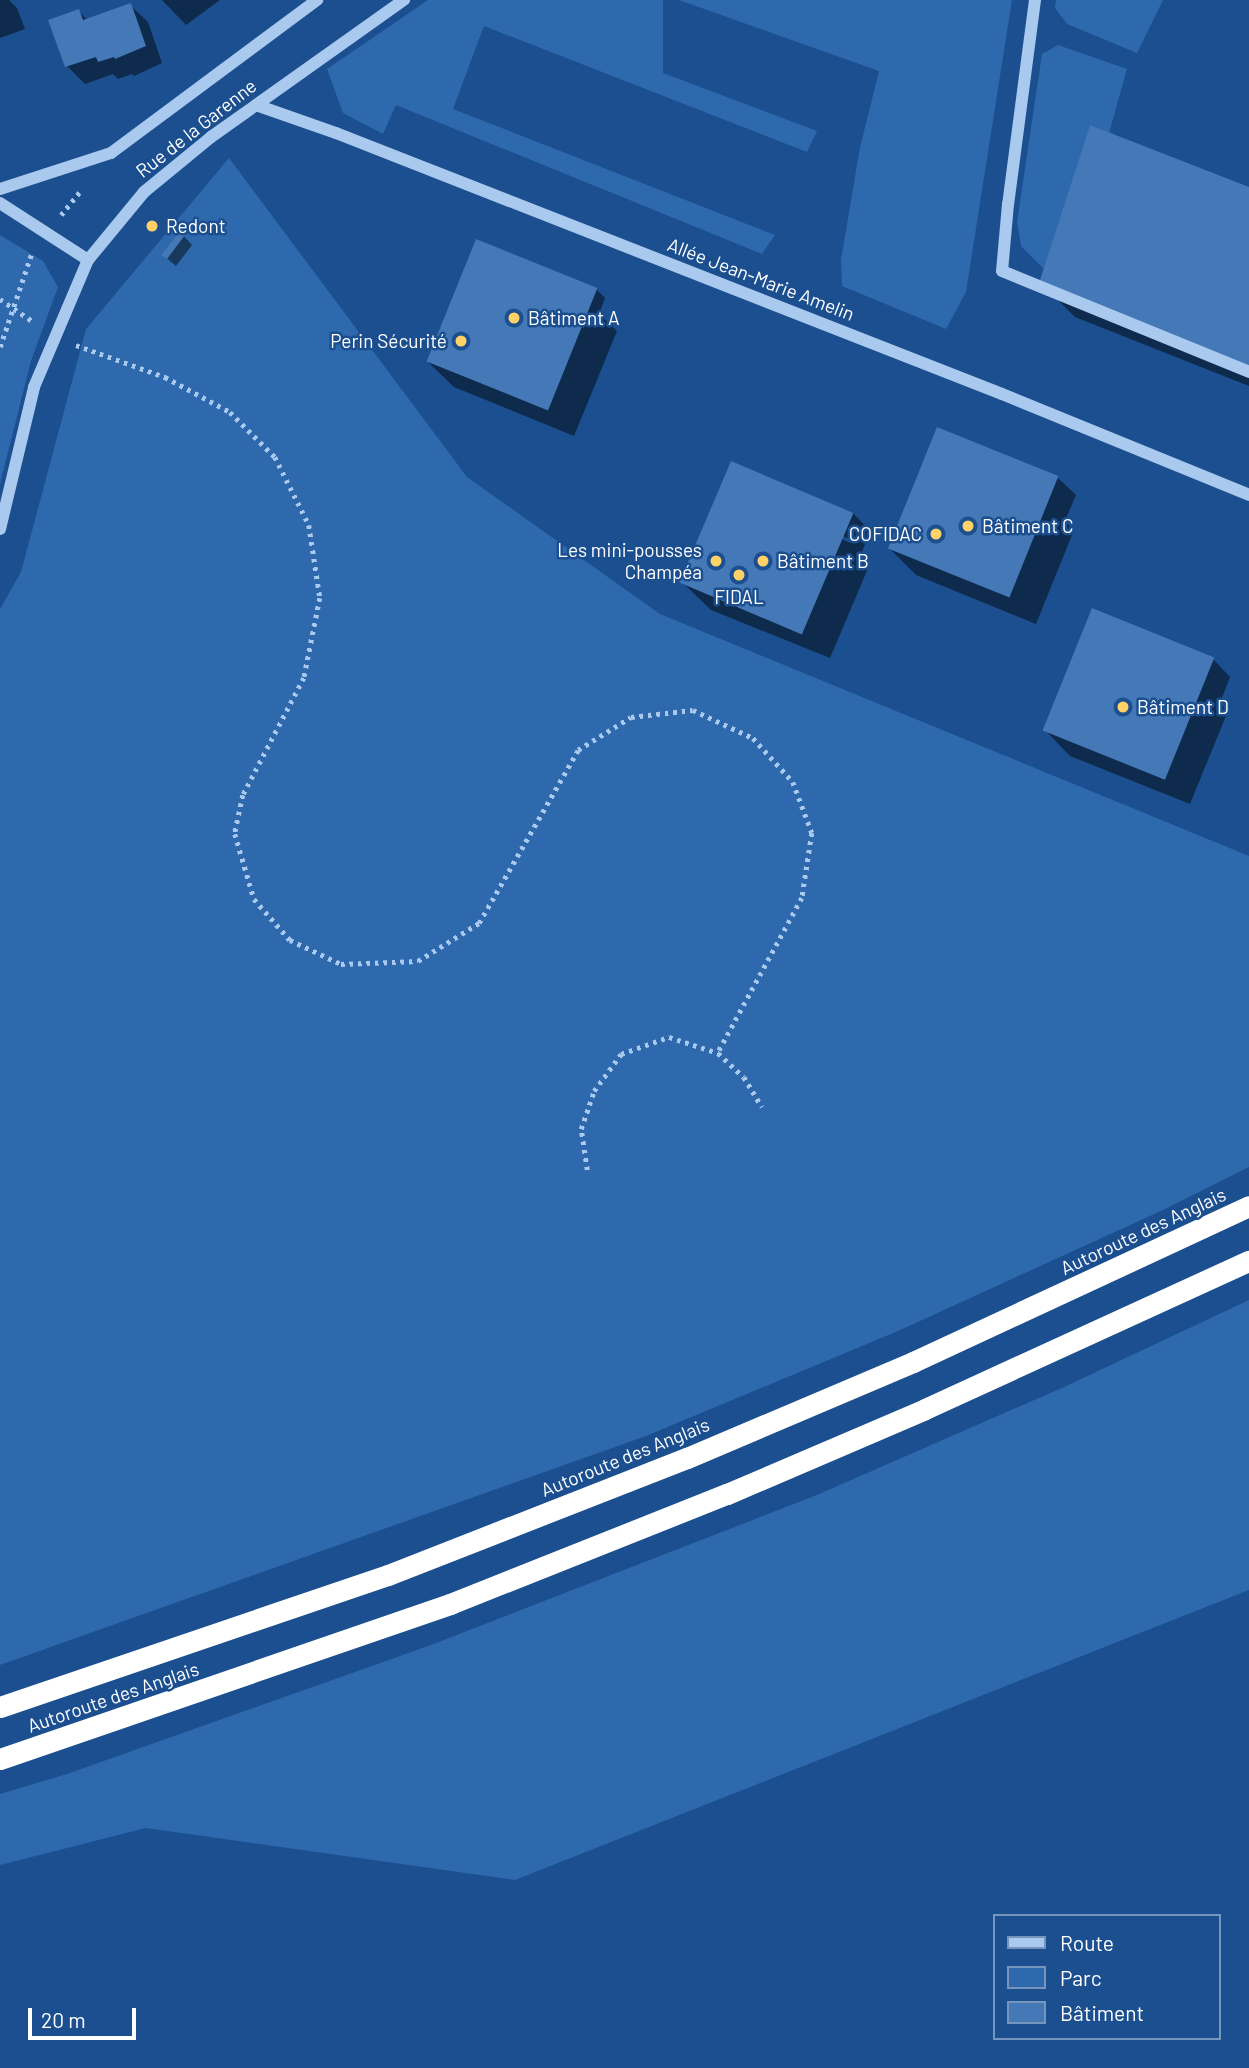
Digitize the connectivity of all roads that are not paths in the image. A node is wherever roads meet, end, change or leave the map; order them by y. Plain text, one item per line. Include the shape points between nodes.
1 (317, 0) edge
2 (404, 0) edge
3 (1035, 0) edge
4 (256, 105) junction
5 (0, 189) edge
6 (0, 203) edge
7 (88, 260) junction
8 (1249, 372) edge
9 (1249, 495) edge
10 (0, 529) edge
11 (1249, 1206) edge
12 (1249, 1261) edge
13 (0, 1707) edge
14 (0, 1759) edge

1 - 5 street, Rue de la Garenne via 111,153
2 - 4 street, Rue de la Garenne
3 - 8 street via 1002,271
4 - 7 street, Rue de la Garenne via 144,192
4 - 9 street, Allée Jean-Marie Amelin via 990,389
6 - 7 street
7 - 10 street, Rue de la Garenne via 34,387
11 - 13 highway, Autoroute des Anglais via 913,1362 674,1463 388,1575
12 - 14 highway, Autoroute des Anglais via 925,1409 702,1504 450,1604

